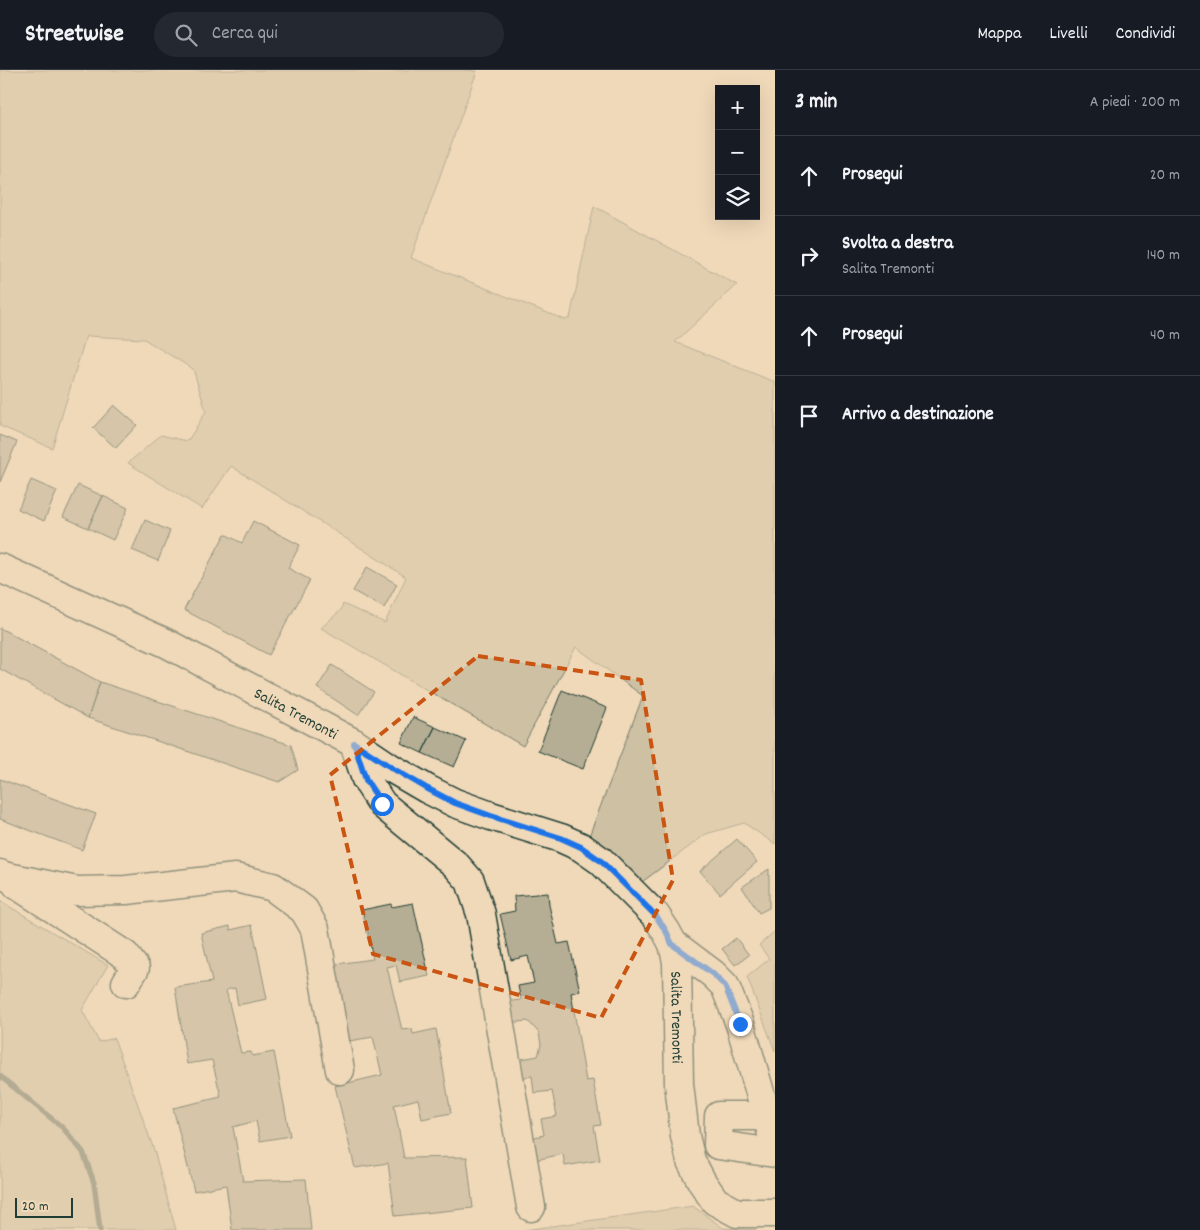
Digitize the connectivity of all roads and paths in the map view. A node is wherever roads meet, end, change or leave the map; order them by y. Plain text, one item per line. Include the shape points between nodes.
1 (0, 568) edge
2 (354, 743) junction
3 (2, 875) edge
4 (672, 944) junction
5 (126, 983) dead end
6 (340, 1070) dead end
7 (767, 1116) junction
8 (775, 1144) edge
9 (775, 1153) edge
10 (531, 1207) dead end
11 (775, 1214) edge

1 - 2 street, Salita Tremonti via 166,643
2 - 4 street, Salita Tremonti via 399,773 455,803 581,847 601,861 656,916
2 - 10 street via 366,780 382,804 456,865 470,881 481,914
3 - 5 street via 125,955 135,968
3 - 6 street via 77,890 126,890 236,878 272,887 304,910 315,930
4 - 7 street via 725,986 740,1024
4 - 11 street, Salita Tremonti via 677,962 679,1084 691,1161 715,1201 737,1213
7 - 8 street
7 - 9 street via 719,1116 718,1145

